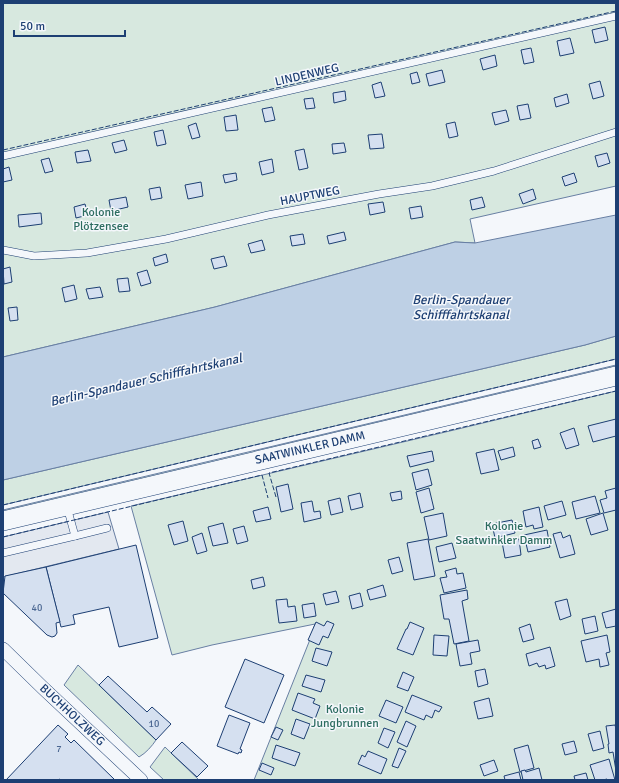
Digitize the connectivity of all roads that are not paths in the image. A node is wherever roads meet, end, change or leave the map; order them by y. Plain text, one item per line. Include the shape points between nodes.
1 (616, 16) edge
2 (616, 132) edge
3 (3, 156) edge
4 (3, 250) edge
5 (616, 376) edge
6 (67, 506) junction
7 (3, 521) edge
8 (107, 528) dead end
9 (75, 536) junction
10 (3, 553) edge
11 (3, 649) edge
12 (141, 780) edge

1 - 3 lane, LINDENWEG
2 - 4 lane, HAUPTWEG via 494,171 432,186 275,214 166,240 87,253 34,256
5 - 6 main road, SAATWINKLER DAMM
6 - 7 main road, SAATWINKLER DAMM
6 - 9 lane
8 - 9 lane
9 - 10 lane
11 - 12 street, BUCHHOLZWEG

